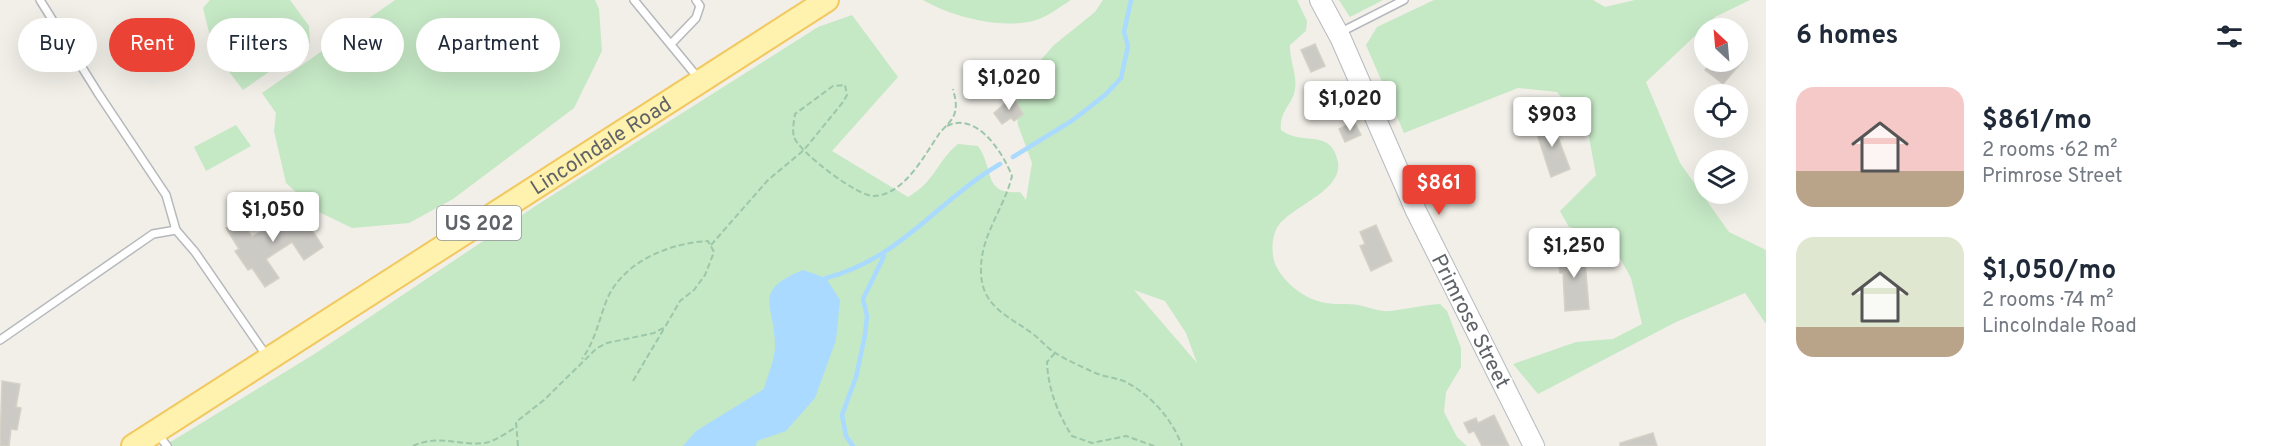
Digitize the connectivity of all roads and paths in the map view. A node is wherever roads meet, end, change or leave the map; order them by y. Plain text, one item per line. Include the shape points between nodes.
1 (40, 0) edge
2 (634, 0) edge
3 (696, 0) edge
4 (827, 0) edge
5 (1320, 0) edge
6 (1404, 0) edge
7 (1338, 33) junction
8 (670, 44) junction
9 (701, 81) junction
10 (953, 90) dead end
11 (944, 128) junction
12 (804, 150) junction
13 (176, 230) junction
14 (711, 245) junction
15 (666, 327) junction
16 (0, 340) edge
17 (1055, 353) junction
18 (270, 360) junction
19 (582, 360) junction
20 (633, 381) dead end
21 (515, 428) junction
22 (161, 438) edge
23 (133, 446) edge
24 (413, 446) edge
25 (518, 446) edge
26 (1154, 446) edge
27 (1182, 446) edge
28 (1534, 446) edge

1 - 13 lane via 166,195
2 - 8 lane
3 - 8 lane via 700,6 696,18
4 - 9 main road, Lincolndale Road / US 202
5 - 7 main road, Primrose Street
6 - 7 lane
7 - 28 main road, Primrose Street via 1416,211
8 - 9 lane
9 - 18 main road, Lincolndale Road / US 202
10 - 11 path via 956,110
11 - 12 path via 928,153 886,194 859,192
11 - 17 path via 954,123 977,127 1010,170 1010,186 982,251 982,287 996,309
12 - 12 path via 843,102 847,95 845,85 833,86 795,114 794,135
12 - 14 path via 768,180
13 - 16 lane via 153,234
13 - 18 lane
14 - 15 path via 714,252 705,275 680,301
14 - 19 path via 683,243 621,276
15 - 19 path via 607,343
15 - 20 path
17 - 26 path via 1047,362 1047,377 1072,436 1092,444 1126,436
17 - 27 path via 1092,372 1125,381 1140,391 1166,415
18 - 22 main road, Lincolndale Road / US 202
19 - 21 path via 544,400 516,422
21 - 24 path via 486,443 441,439
21 - 25 path
22 - 23 main road, Lincolndale Road / US 202

